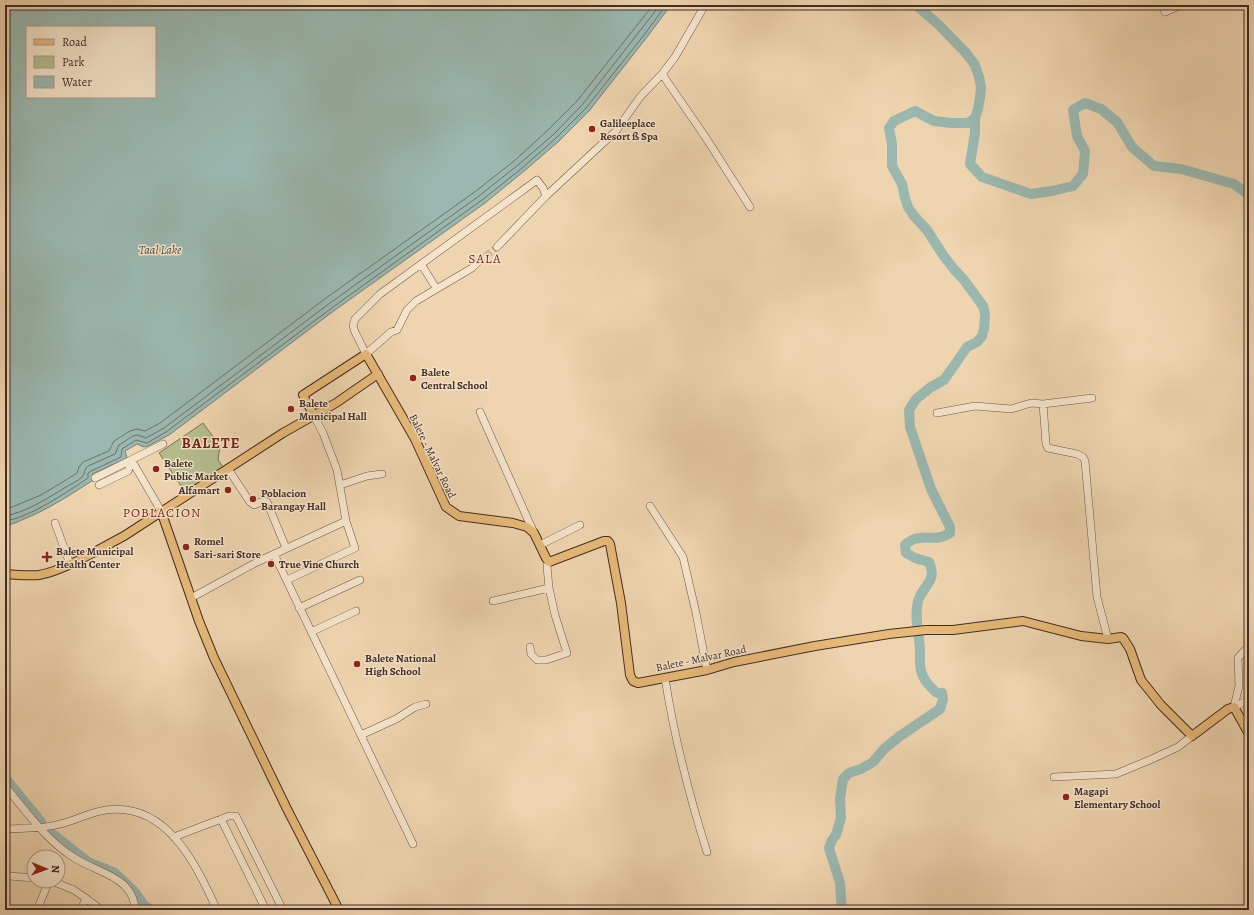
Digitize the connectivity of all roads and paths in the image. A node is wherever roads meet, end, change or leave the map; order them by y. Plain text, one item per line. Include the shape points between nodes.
1 (705, 5) edge
2 (1162, 5) edge
3 (1181, 5) edge
4 (662, 74) junction
5 (546, 196) junction
6 (750, 207) dead end
7 (497, 247) tunnel mouth
8 (421, 264) junction
9 (477, 264) tunnel mouth
10 (436, 288) junction
11 (366, 354) junction
12 (378, 374) junction
13 (1092, 398) dead end
14 (1043, 404) junction
15 (480, 412) dead end
16 (937, 413) dead end
17 (314, 416) junction
18 (163, 444) dead end
19 (134, 460) junction
20 (228, 469) junction
21 (382, 474) dead end
22 (95, 478) dead end
23 (98, 485) dead end
24 (340, 485) junction
25 (650, 506) dead end
26 (161, 511) junction
27 (346, 521) junction
28 (55, 523) dead end
29 (580, 525) dead end
30 (534, 533) junction
31 (540, 545) junction
32 (286, 548) junction
33 (274, 554) junction
34 (549, 562) junction
35 (70, 564) junction
36 (5, 574) edge
37 (286, 580) junction
38 (360, 580) dead end
39 (549, 588) junction
40 (191, 598) junction
41 (493, 600) dead end
42 (300, 608) junction
43 (356, 611) dead end
44 (311, 632) junction
45 (1108, 638) junction
46 (530, 647) dead end
47 (1249, 648) edge
48 (707, 670) junction
49 (665, 678) junction
50 (1249, 700) edge
51 (426, 704) dead end
52 (1234, 707) junction
53 (1249, 734) edge
54 (361, 735) junction
55 (1192, 736) junction
56 (1054, 777) dead end
57 (5, 786) edge
58 (221, 819) junction
59 (39, 827) junction
60 (5, 829) edge
61 (174, 836) junction
62 (413, 844) dead end
63 (707, 852) dead end
64 (26, 877) edge
65 (5, 880) edge
66 (66, 887) edge
67 (46, 889) edge
68 (86, 898) junction
69 (37, 910) edge
70 (81, 910) edge
71 (102, 910) edge
72 (134, 910) edge
73 (217, 910) edge
74 (266, 910) edge
75 (283, 910) edge
76 (339, 910) edge

1 - 4 street via 675,57
2 - 3 street via 1165,12
4 - 5 street via 640,97 616,130
4 - 6 street
5 - 7 street
5 - 8 street via 537,180
8 - 10 street
8 - 11 street via 380,294 355,319 353,326
9 - 10 street
10 - 11 street via 416,300 407,310 398,330
11 - 12 main road, Balete - Malvar Road
11 - 17 main road via 303,395
12 - 17 main road
12 - 30 main road, Balete - Malvar Road via 415,439 446,507 459,516 513,523 527,527
13 - 14 street
14 - 16 street via 1031,403 1010,409 975,406
14 - 45 street via 1048,448 1077,454 1085,461 1097,596
15 - 30 street
17 - 20 main road
17 - 24 street via 334,463
18 - 19 street
19 - 22 street
19 - 23 street via 128,471
19 - 26 street
20 - 26 main road
20 - 32 street via 250,502 254,505 267,502
21 - 24 street
24 - 27 street
25 - 48 street via 683,557
26 - 35 main road via 124,536
26 - 40 main road
27 - 32 street
27 - 37 street via 355,548
28 - 35 street
29 - 31 street
30 - 31 main road
31 - 34 main road
32 - 33 street
33 - 37 street
33 - 40 street
34 - 39 street
34 - 49 main road, Balete - Malvar Road via 608,541 621,604 630,675 638,682
35 - 36 main road via 39,575
37 - 42 street
38 - 42 street
39 - 41 street
39 - 46 street via 567,653 546,660 537,660 531,654
40 - 76 main road via 214,658
42 - 44 street
43 - 44 street
44 - 54 street
45 - 48 main road, Balete - Malvar Road via 1081,636 1023,621 953,630 889,634 734,662
45 - 55 main road, Balete - Malvar Road via 1121,637 1126,641 1141,680 1161,705
47 - 52 street via 1238,658 1239,686
48 - 49 main road, Balete - Malvar Road
49 - 63 street via 671,717
50 - 52 street
51 - 54 street via 415,707
52 - 53 main road
52 - 55 main road via 1228,708
54 - 62 street
55 - 56 street via 1178,747 1116,774
57 - 59 street
58 - 61 street
58 - 74 street
58 - 75 street via 236,816
59 - 60 street
59 - 61 street via 59,824 97,811 122,809 155,820
59 - 72 street via 63,851 122,883 129,890
61 - 73 street via 194,864
64 - 65 street via 9,876
66 - 68 street
67 - 69 street
68 - 70 street
68 - 71 street

